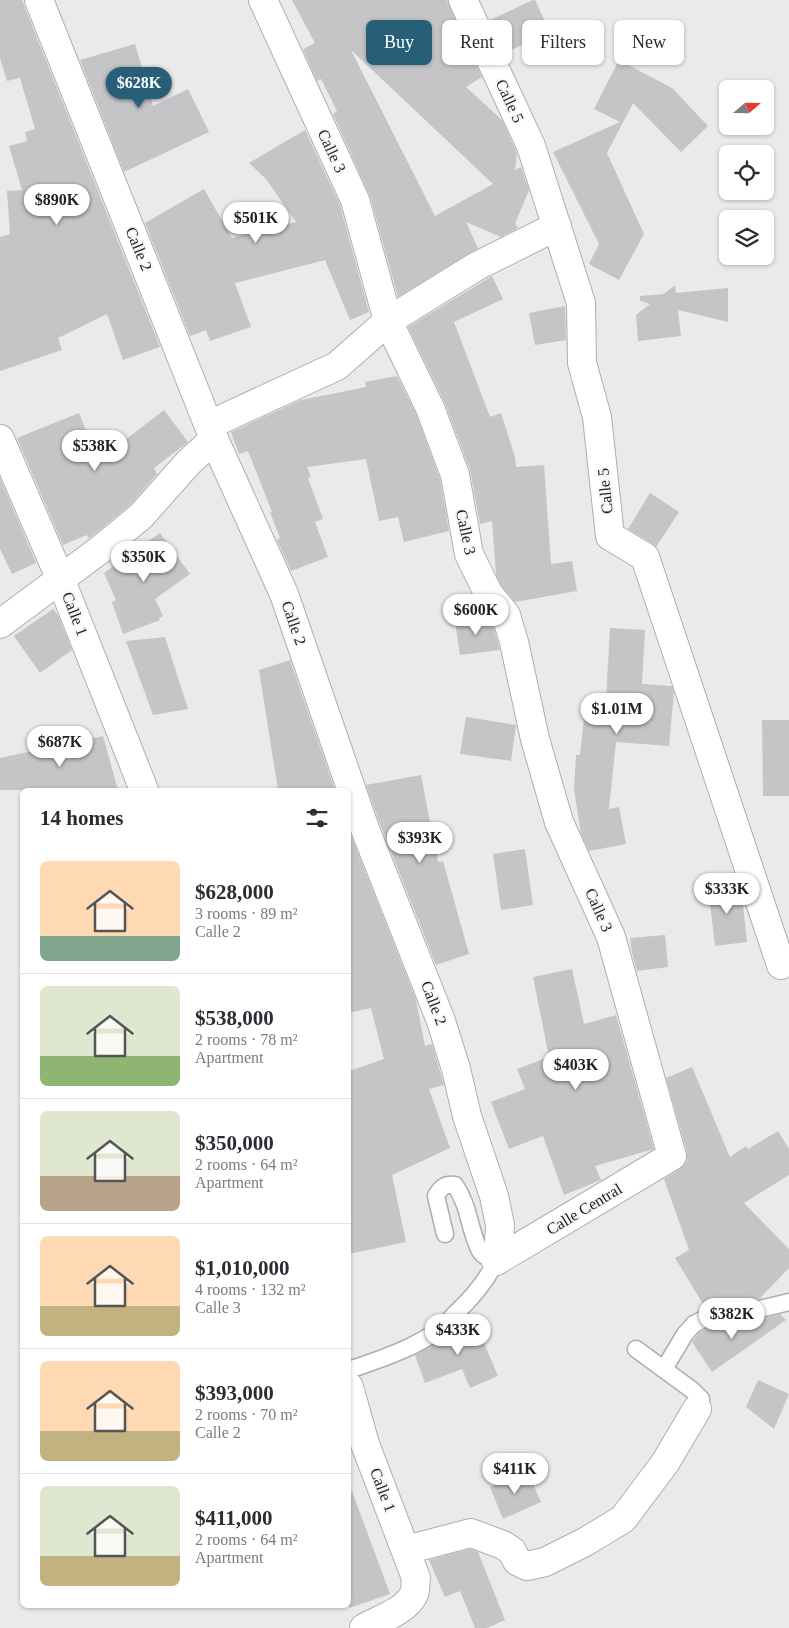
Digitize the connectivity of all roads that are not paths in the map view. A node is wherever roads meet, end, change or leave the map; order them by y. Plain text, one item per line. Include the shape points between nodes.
1 (39, 0) edge
2 (263, 0) edge
3 (464, 0) edge
4 (557, 226) junction
5 (388, 321) junction
6 (211, 432) junction
7 (0, 439) edge
8 (60, 578) junction
9 (0, 624) edge
10 (143, 788) edge
11 (351, 788) edge
12 (351, 788) edge
13 (781, 965) dead end
14 (672, 1156) joint
15 (445, 1234) dead end
16 (496, 1261) junction
17 (789, 1302) edge
18 (636, 1349) dead end
19 (351, 1369) edge
20 (664, 1369) junction
21 (351, 1394) edge
22 (697, 1409) joint
23 (406, 1550) junction
24 (364, 1628) edge

1 - 6 street, Calle 2
2 - 5 street, Calle 3 via 355,200
3 - 4 street, Calle 5 via 531,146
4 - 5 street via 478,266
4 - 13 street, Calle 5 via 581,303 582,363 598,417 610,536 645,556
5 - 6 street via 337,366
5 - 14 street, Calle 3 via 430,408 455,475 469,554 488,593 506,615 559,822 611,937
6 - 8 street via 141,516
6 - 11 street, Calle 2 via 284,594
7 - 8 street, Calle 1
8 - 9 street
8 - 10 street, Calle 1
12 - 16 street, Calle 2 via 442,1021 494,1196 500,1225
14 - 16 street, Calle Central
15 - 16 lane via 436,1196 447,1184 455,1185 466,1204 481,1252 487,1259
16 - 19 lane via 476,1293 440,1329 386,1357
17 - 20 lane via 722,1318 704,1319 694,1324
18 - 20 lane
20 - 22 lane via 701,1399
21 - 23 street, Calle 1 via 365,1444
22 - 23 street via 665,1463 622,1519 586,1542 545,1562 527,1566 503,1545 471,1533
23 - 24 street, Calle 1 via 416,1578 414,1593 400,1609

